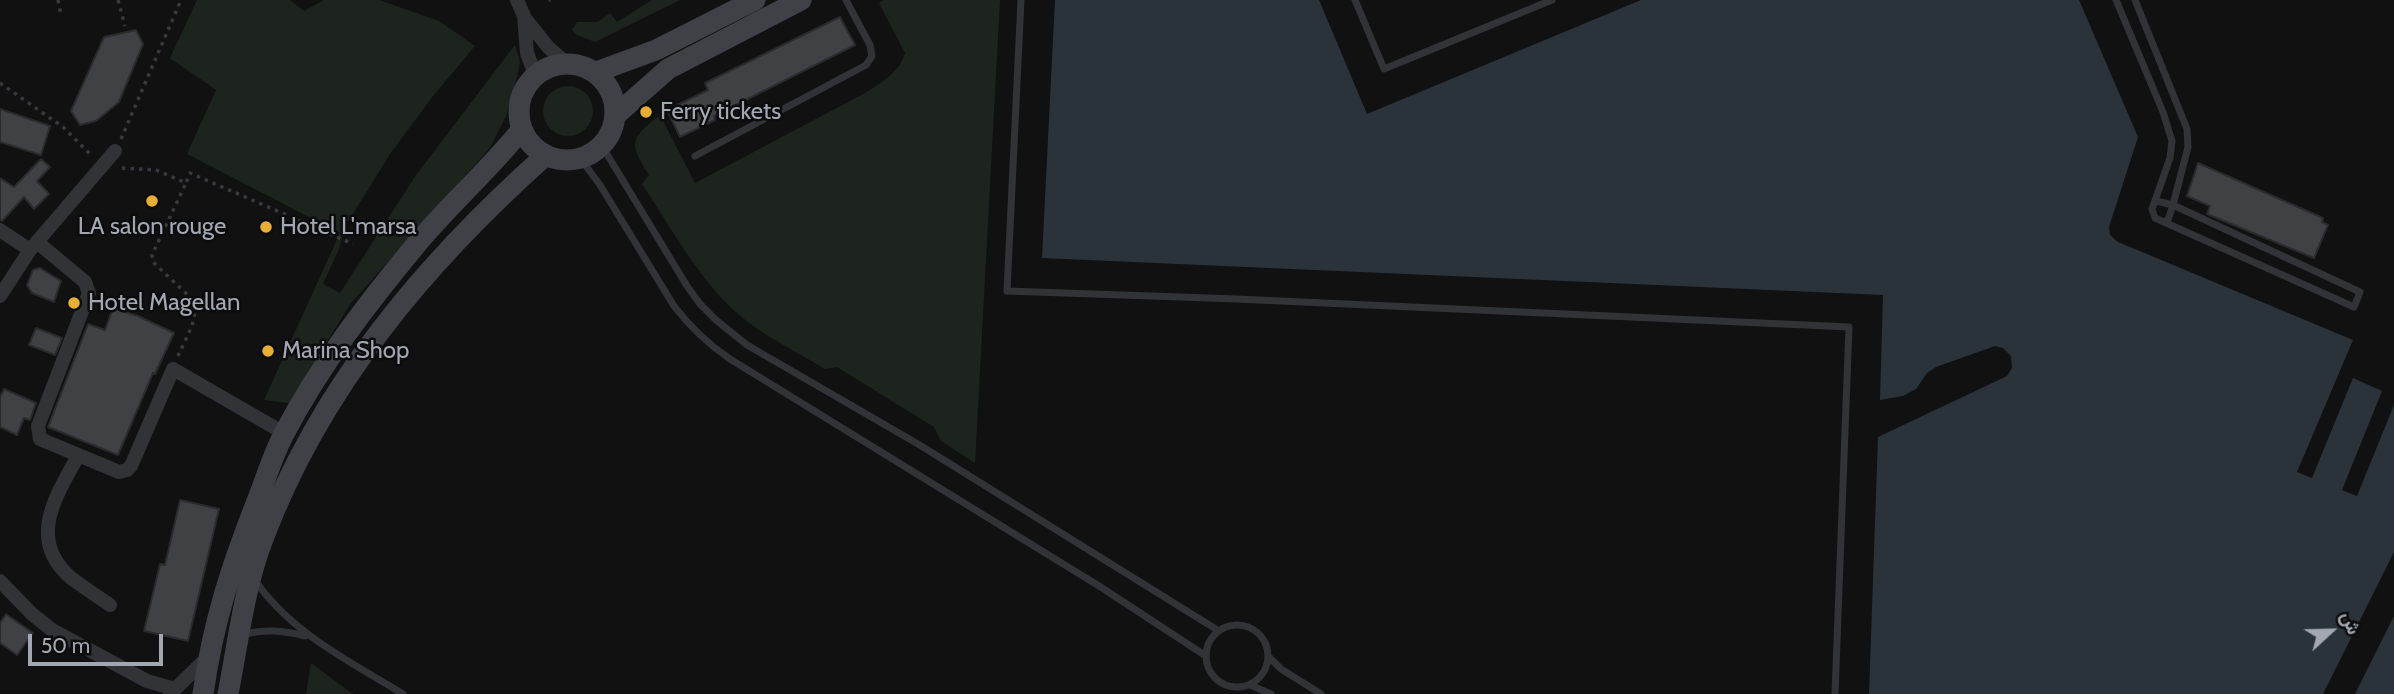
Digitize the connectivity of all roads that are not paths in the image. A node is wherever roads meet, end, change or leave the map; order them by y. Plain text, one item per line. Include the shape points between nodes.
1 (517, 0) edge
2 (755, 0) edge
3 (802, 0) edge
4 (846, 0) edge
5 (1021, 0) edge
6 (1355, 0) edge
7 (1552, 0) edge
8 (2116, 0) edge
9 (2135, 0) edge
10 (524, 16) junction
11 (566, 63) junction
12 (596, 72) junction
13 (535, 75) junction
14 (616, 115) junction
15 (522, 129) junction
16 (602, 146) junction
17 (116, 152) road end
18 (546, 155) junction
19 (695, 156) dead end
20 (580, 158) junction
21 (2156, 201) junction
22 (2173, 205) junction
23 (2164, 222) junction
24 (0, 230) edge
25 (34, 246) junction
26 (0, 296) edge
27 (284, 433) junction
28 (78, 456) junction
29 (252, 576) junction
30 (0, 581) edge
31 (110, 605) dead end
32 (1219, 631) junction
33 (239, 636) junction
34 (309, 637) junction
35 (209, 656) junction
36 (1206, 656) junction
37 (1269, 657) junction
38 (1250, 685) junction
39 (172, 692) edge
40 (203, 694) edge
41 (228, 694) edge
42 (403, 694) edge
43 (1271, 694) edge
44 (1321, 694) edge
45 (1835, 694) edge

1 - 10 street
2 - 12 main road via 656,50
3 - 14 main road via 668,69
4 - 19 lane via 870,46 872,56 866,65
5 - 45 lane via 1007,291 1849,327
6 - 7 lane via 1384,69
8 - 21 lane via 2172,141
9 - 22 lane via 2187,129 2188,147
10 - 11 street
10 - 13 street via 527,53
11 - 12 main road
11 - 13 main road
12 - 14 main road via 613,96
13 - 15 main road via 520,100
14 - 16 main road
15 - 18 main road
15 - 27 main road via 416,245 355,322
16 - 20 main road
16 - 32 lane via 699,304 732,334
17 - 25 street
18 - 20 main road
18 - 29 main road via 454,243 351,369 287,484
20 - 36 lane via 674,306 711,346
21 - 22 lane
21 - 23 lane via 2152,214
22 - 23 lane
22 - 23 lane via 2360,292 2354,307
24 - 25 street
25 - 26 street
25 - 28 street via 88,287 37,431 40,439
27 - 28 street via 173,369 127,470 119,472
27 - 35 main road via 225,587
28 - 31 street via 50,511 47,535 53,558
29 - 33 main road
29 - 34 lane via 280,612
30 - 39 street via 52,630
32 - 36 lane
32 - 37 lane via 1233,625 1251,628 1264,640
33 - 34 lane via 277,631
33 - 41 main road
34 - 42 lane
35 - 39 street
35 - 40 main road
36 - 38 lane via 1211,673 1224,685
37 - 38 lane via 1264,674
37 - 44 lane
38 - 43 lane

